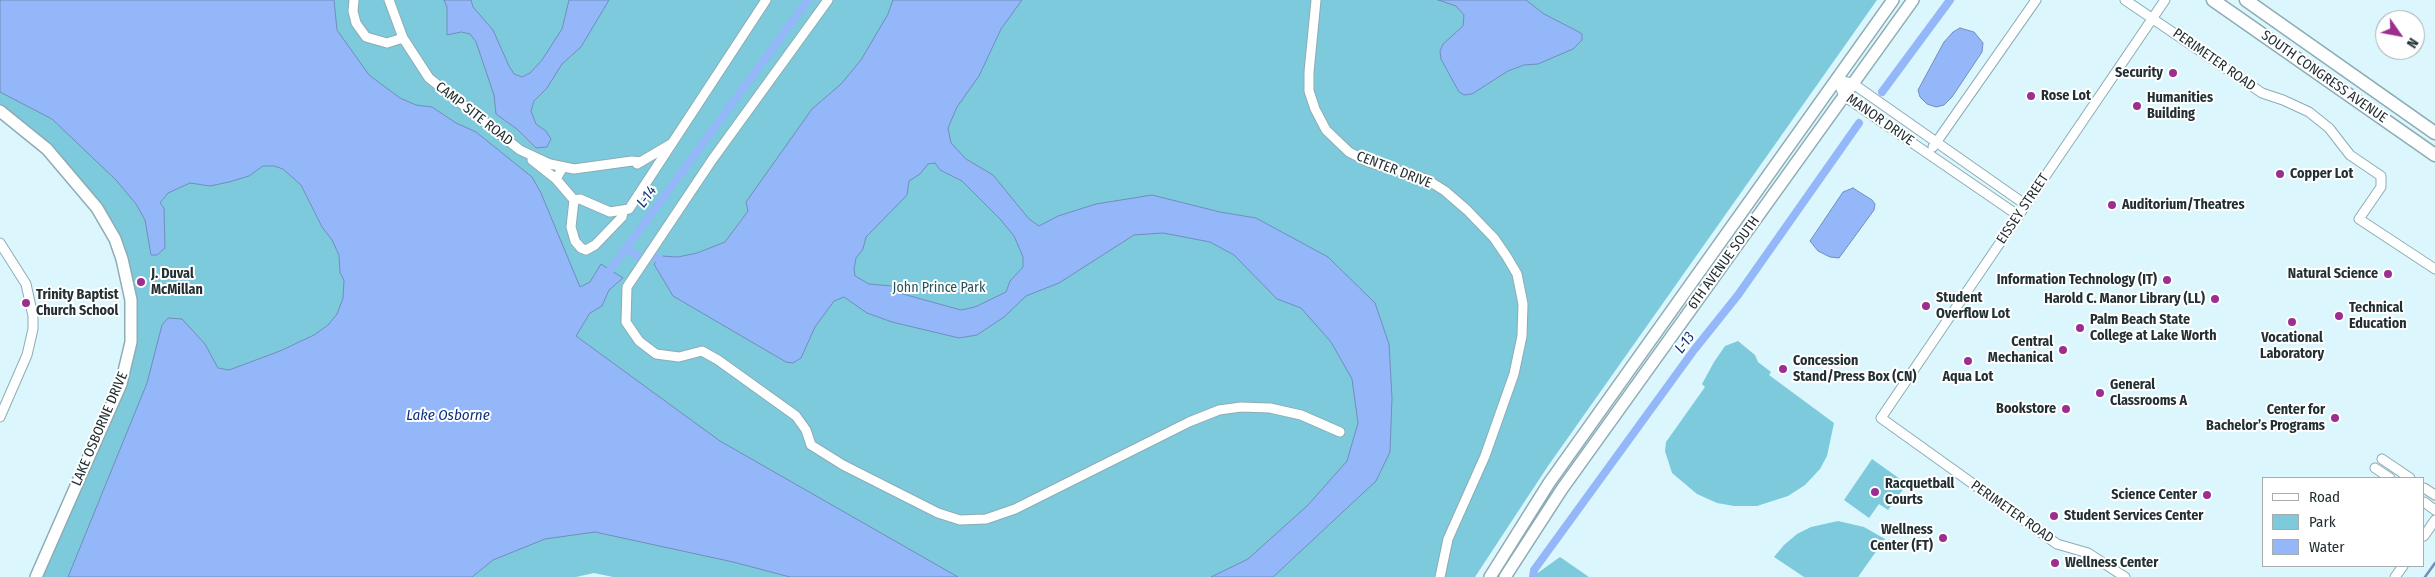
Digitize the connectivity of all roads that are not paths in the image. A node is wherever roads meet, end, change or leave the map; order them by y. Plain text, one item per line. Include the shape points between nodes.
1 (354, 0) edge
2 (389, 0) edge
3 (766, 0) edge
4 (828, 0) edge
5 (1316, 0) edge
6 (1893, 0) edge
7 (1913, 0) edge
8 (2036, 0) edge
9 (2125, 0) edge
10 (2165, 0) edge
11 (2213, 0) edge
12 (2246, 0) edge
13 (2154, 18) junction
14 (403, 38) junction
15 (1837, 80) junction
16 (1852, 83) junction
17 (1844, 96) junction
18 (0, 111) edge
19 (2435, 133) edge
20 (671, 144) junction
21 (1936, 144) junction
22 (520, 150) junction
23 (1929, 154) junction
24 (2435, 154) edge
25 (643, 161) junction
26 (563, 167) junction
27 (556, 179) junction
28 (647, 181) junction
29 (574, 200) junction
30 (2026, 205) junction
31 (623, 212) junction
32 (2019, 216) junction
33 (0, 243) edge
34 (8, 254) junction
35 (0, 260) edge
36 (2435, 269) edge
37 (0, 417) edge
38 (1881, 418) joint
39 (1340, 432) dead end
40 (2382, 459) dead end
41 (2376, 468) dead end
42 (2389, 477) edge
43 (2409, 477) edge
44 (2435, 520) edge
45 (2425, 535) edge
46 (36, 577) edge
47 (1440, 577) edge
48 (1490, 577) edge
49 (1505, 577) edge
50 (2125, 577) edge

1 - 14 street via 356,23 366,37 386,43
2 - 14 street, CAMP SITE ROAD
3 - 20 street, CAMP SITE ROAD
4 - 39 street via 712,160 627,287 626,322 639,341 656,354 679,357 702,351 796,416 811,445 843,465 938,513 960,520 986,519 1015,509 1219,410 1270,408 1301,415
5 - 47 street, CENTER DRIVE via 1309,91 1326,130 1349,152 1368,162 1426,179 1467,210 1494,238 1517,274 1523,304 1522,336 1514,374 1485,456 1448,539
6 - 15 street, 6TH AVENUE SOUTH
7 - 16 street, 6TH AVENUE SOUTH
8 - 21 street
9 - 13 street, PERIMETER ROAD
10 - 13 street, EISSEY STREET
11 - 24 main road, SOUTH CONGRESS AVENUE
12 - 19 main road, SOUTH CONGRESS AVENUE
13 - 30 street, EISSEY STREET
13 - 36 street, PERIMETER ROAD via 2262,93 2309,112 2329,128 2350,155 2381,176 2381,187 2359,219
14 - 22 street, CAMP SITE ROAD via 429,78
15 - 16 street, MANOR DRIVE
15 - 17 street, MANOR DRIVE
15 - 48 street, 6TH AVENUE SOUTH via 1550,483
16 - 17 street, 6TH AVENUE SOUTH
16 - 21 street, MANOR DRIVE
17 - 23 street, MANOR DRIVE
17 - 49 street, 6TH AVENUE SOUTH via 1562,489
18 - 46 street, LAKE OSBORNE DRIVE via 47,149 97,208 122,259 131,300 130,342 121,384
20 - 25 street, CAMP SITE ROAD
20 - 28 street
21 - 23 street
21 - 30 street, MANOR DRIVE
22 - 26 street, CAMP SITE ROAD
22 - 27 street
23 - 32 street, MANOR DRIVE
25 - 26 street, CAMP SITE ROAD via 595,173 581,173
25 - 28 street via 652,168
26 - 27 street
27 - 29 street
28 - 31 street via 635,202
29 - 31 street via 580,199 610,212
29 - 31 street via 571,227 575,241 583,250 600,240
30 - 32 street, EISSEY STREET
32 - 38 street, EISSEY STREET
33 - 34 street
34 - 35 street
34 - 37 street via 28,290 33,329 26,355
38 - 50 street, PERIMETER ROAD via 2057,544 2088,553
40 - 43 street
41 - 42 street
44 - 45 street

